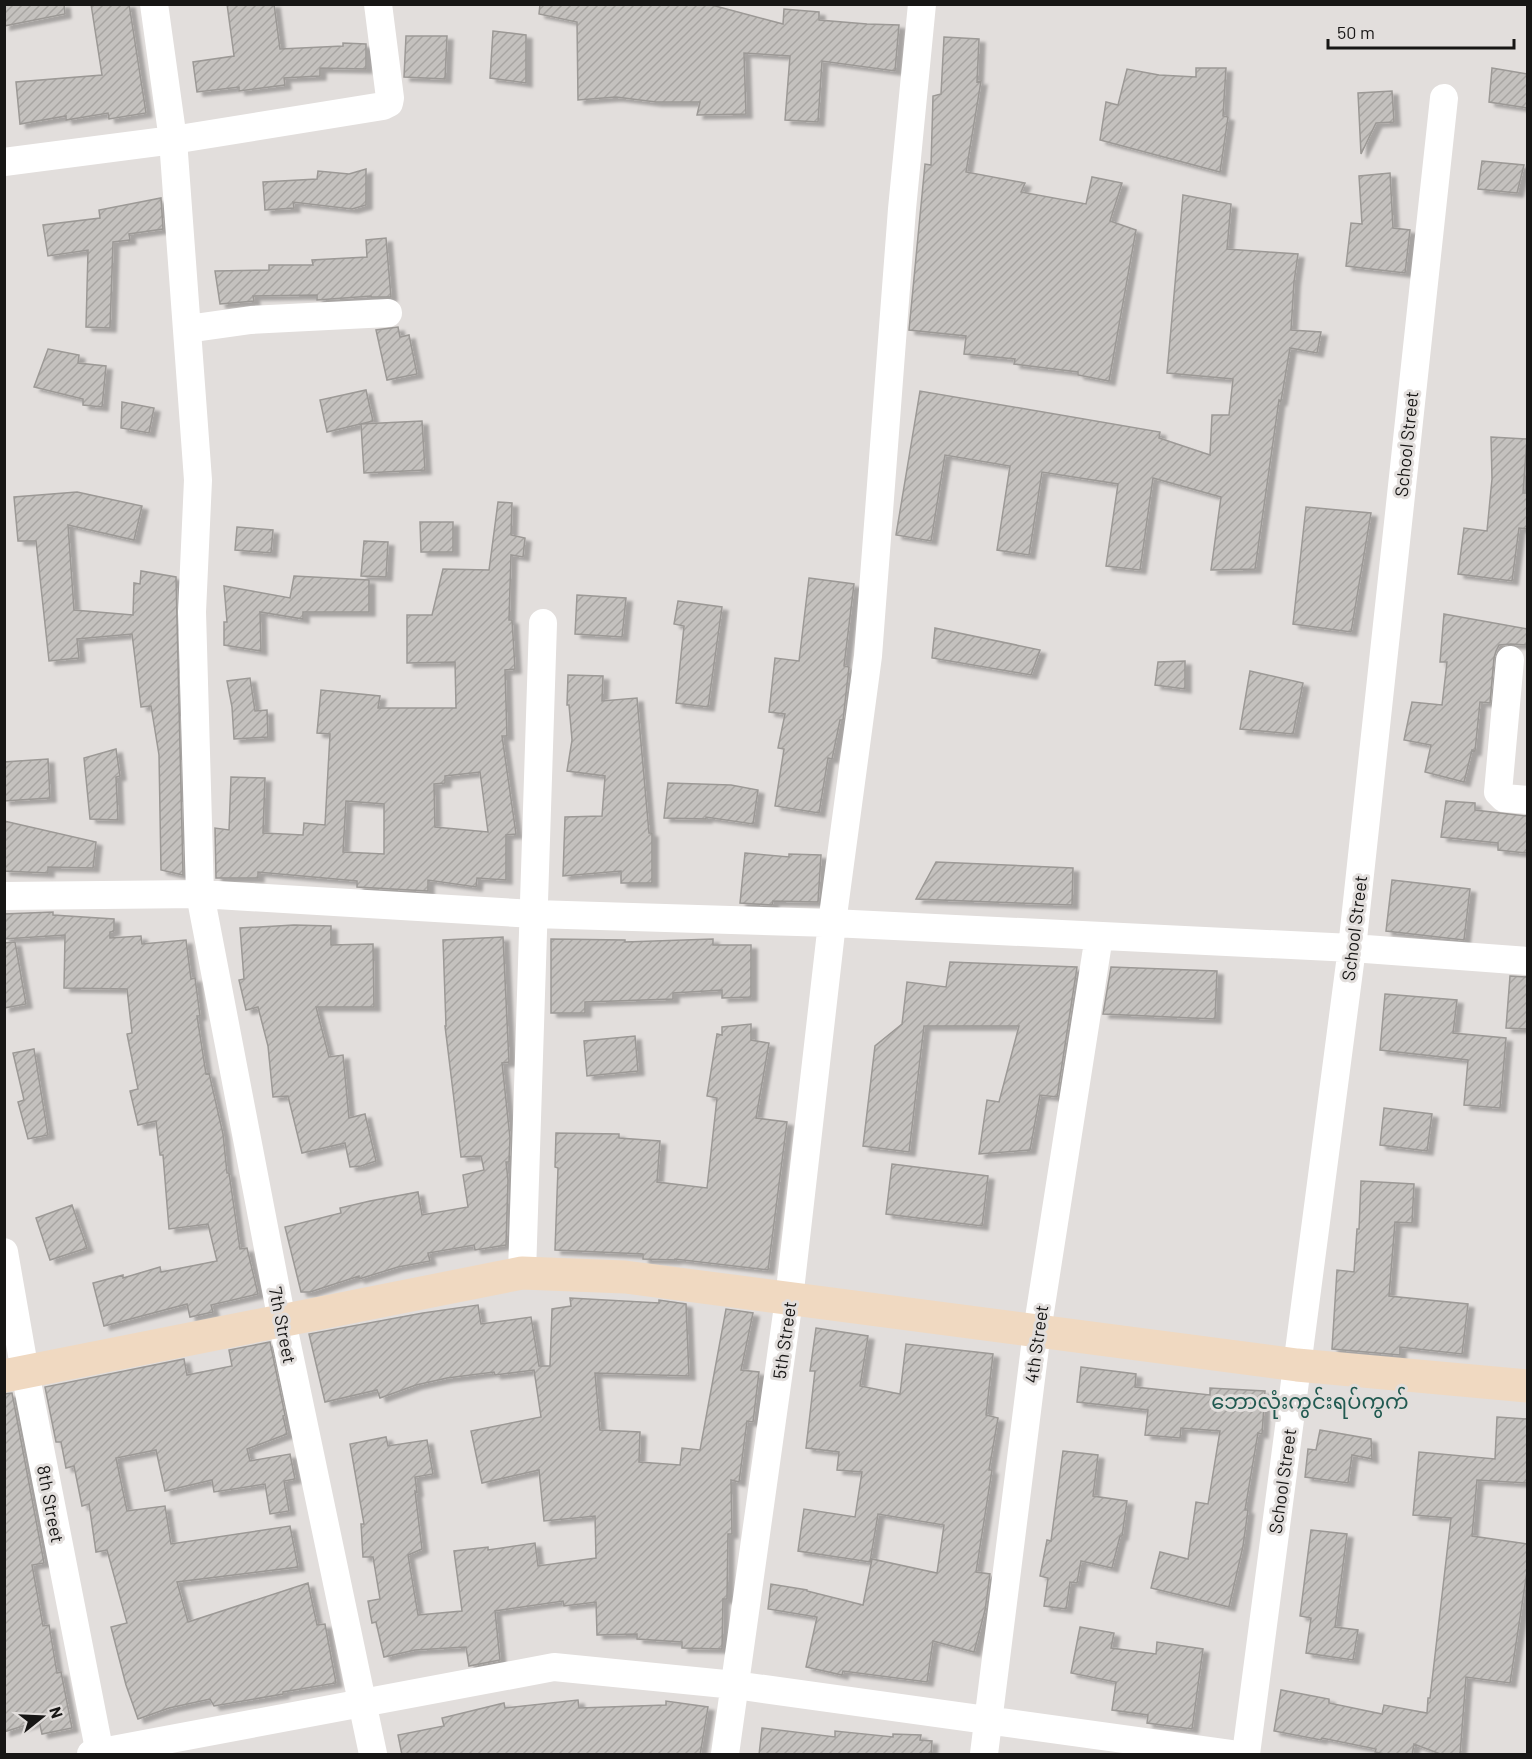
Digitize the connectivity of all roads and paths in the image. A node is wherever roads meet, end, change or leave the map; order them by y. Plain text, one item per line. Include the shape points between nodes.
1 (154, 4) edge
2 (378, 4) edge
3 (922, 4) edge
4 (1444, 98) dead end
5 (173, 140) junction
6 (4, 162) edge
7 (388, 313) dead end
8 (187, 328) junction
9 (543, 623) dead end
10 (1510, 660) dead end
11 (1527, 800) edge
12 (200, 894) junction
13 (4, 896) edge
14 (534, 915) junction
15 (832, 923) junction
16 (1099, 936) junction
17 (1352, 948) junction
18 (1527, 961) edge
19 (4, 1252) edge
20 (522, 1273) junction
21 (789, 1299) junction
22 (282, 1321) junction
23 (1037, 1331) junction
24 (1297, 1365) junction
25 (15, 1374) edge
26 (1527, 1386) edge
27 (735, 1685) junction
28 (362, 1702) junction
29 (988, 1721) junction
30 (97, 1754) edge
31 (373, 1755) edge
32 (725, 1755) edge
33 (984, 1755) edge
34 (1232, 1755) edge
35 (1246, 1755) edge

1 - 5 street, 7th Street
2 - 5 street via 388,103 366,110
3 - 15 street, 5th Street via 902,209 868,656
4 - 17 street, School Street
5 - 6 street
5 - 8 street, 7th Street
7 - 8 street via 251,320
8 - 12 street, 7th Street via 198,480 192,612
9 - 14 street
10 - 11 street via 1497,786 1504,798
12 - 13 street
12 - 14 street
12 - 22 street, 7th Street
14 - 15 street
14 - 20 street
15 - 16 street
15 - 21 street, 5th Street
16 - 17 street
16 - 23 street, 4th Street
17 - 18 street
17 - 24 street, School Street
19 - 25 street, 8th Street
20 - 21 main road via 625,1277
20 - 22 main road
21 - 23 main road
21 - 27 street, 5th Street
22 - 25 main road
22 - 28 street, 7th Street
23 - 24 main road
23 - 29 street, 4th Street
24 - 26 main road
24 - 35 street, School Street
25 - 30 street, 8th Street
27 - 28 street via 554,1667
27 - 29 street
27 - 32 street, 5th Street
28 - 30 street
28 - 31 street, 7th Street
29 - 33 street, 4th Street
29 - 34 street

